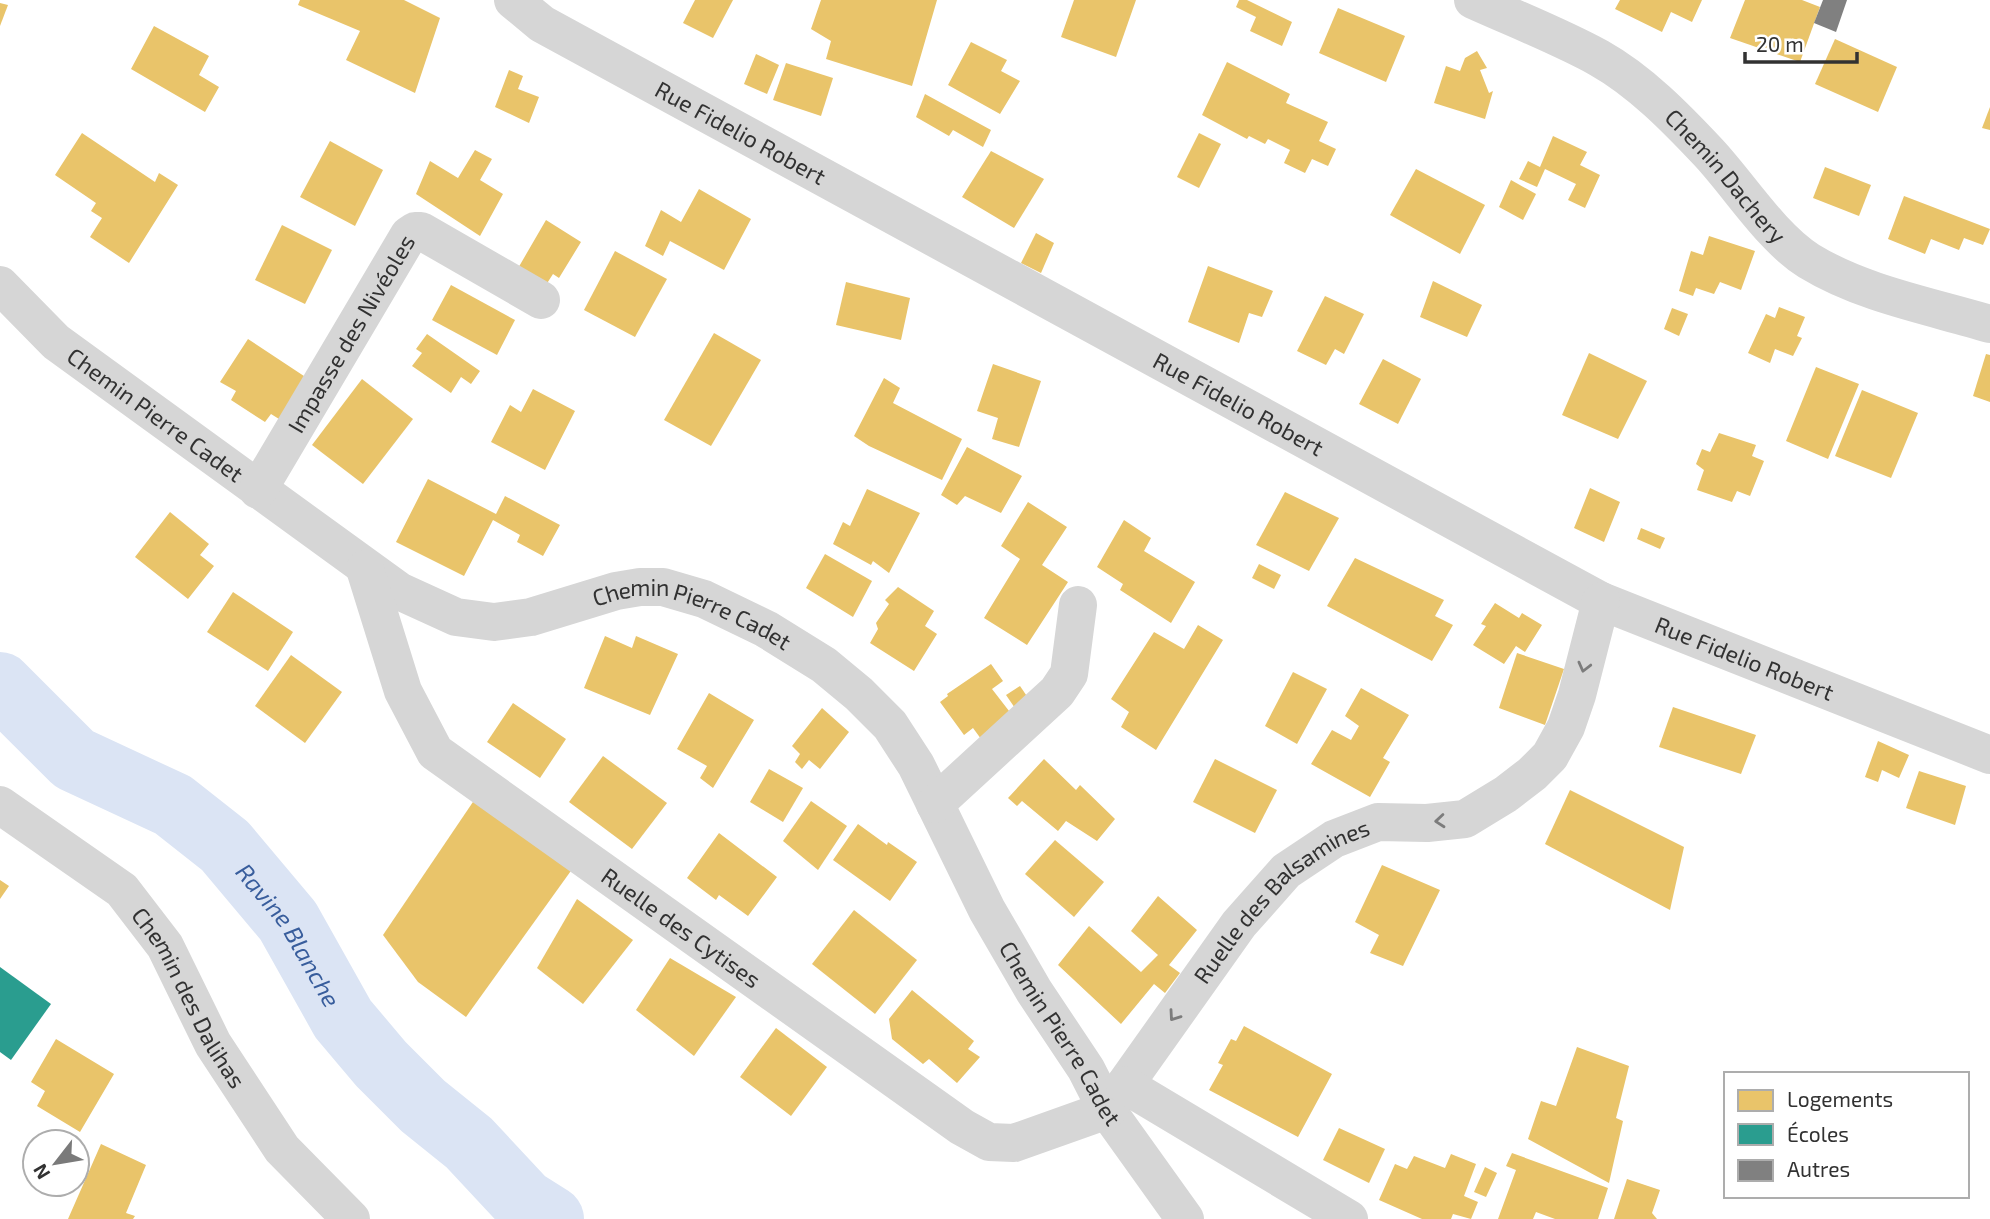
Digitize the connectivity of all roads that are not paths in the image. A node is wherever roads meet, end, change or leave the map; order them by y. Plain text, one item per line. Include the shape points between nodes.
1 (513, 0) edge
2 (1474, 0) edge
3 (0, 285) edge
4 (541, 300) dead end
5 (1990, 324) edge
6 (258, 490) junction
7 (365, 569) junction
8 (1601, 601) junction
9 (1078, 605) dead end
10 (1990, 755) edge
11 (935, 803) junction
12 (0, 805) edge
13 (1116, 1097) junction
14 (351, 1219) edge
15 (1185, 1219) edge
16 (1349, 1219) edge

1 - 8 street, Rue Fidelio Robert via 542,24
2 - 5 street, Chemin Dachery via 1600,59 1643,89 1807,260 1866,287
3 - 6 street, Chemin Pierre Cadet via 56,342
4 - 6 street, Impasse des Nivéoles via 421,231 409,235
6 - 7 street, Chemin Pierre Cadet
7 - 11 street, Chemin Pierre Cadet via 399,591 456,617 494,622 531,617 640,587 663,587 704,599 824,665 859,694 890,725
7 - 13 street, Ruelle des Cytises via 403,691 435,752 962,1127 989,1142 1014,1143
8 - 10 street, Rue Fidelio Robert
8 -> 13 street, Ruelle des Balsamines via 1577,695 1550,756 1506,794 1465,819 1378,822 1334,839 1286,871 1239,924
9 - 11 street via 1069,674 1057,692
11 - 13 street, Chemin Pierre Cadet via 987,910 1034,991 1086,1069
12 - 14 street, Chemin des Dalihas via 122,890 165,946 214,1044 282,1149
13 - 15 street, Chemin Pierre Cadet
13 - 16 street

